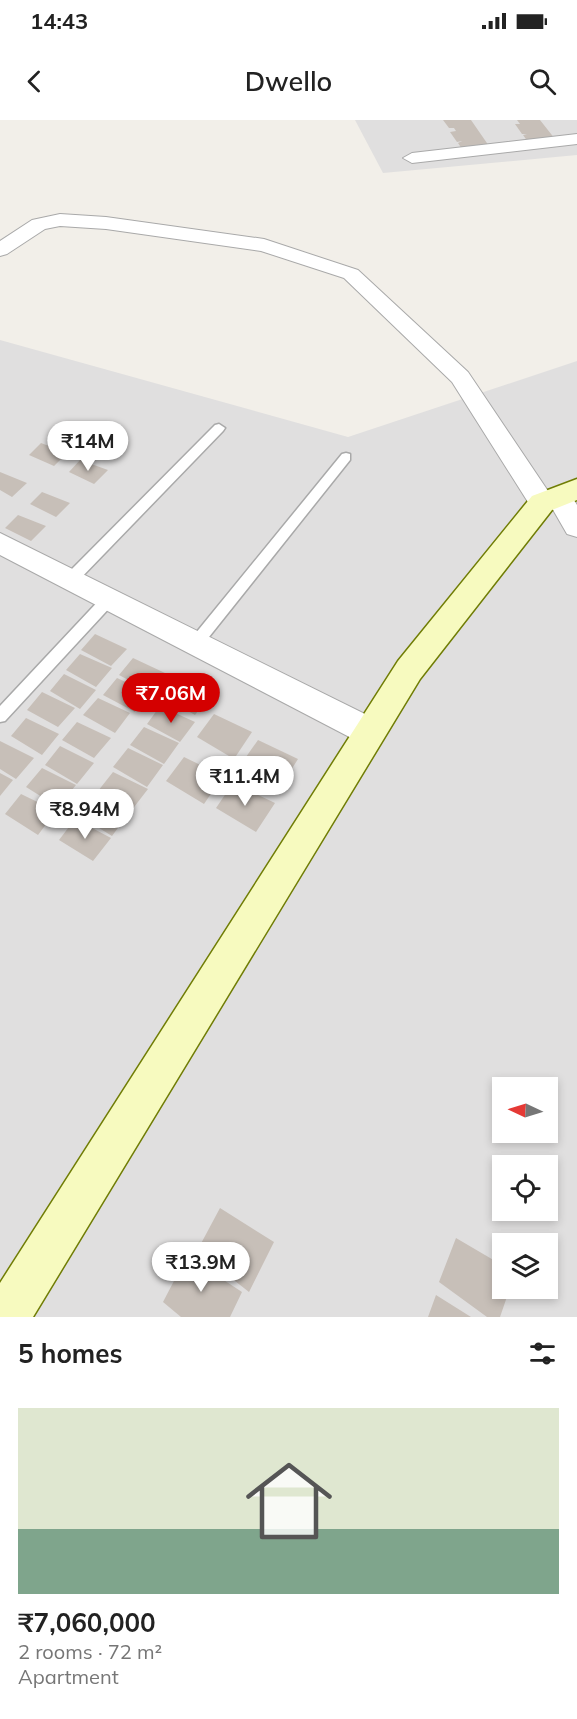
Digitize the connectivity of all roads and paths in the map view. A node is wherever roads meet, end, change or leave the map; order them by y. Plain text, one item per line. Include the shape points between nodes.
1 (577, 139) edge
2 (412, 158) dead end
3 (0, 250) edge
4 (219, 428) dead end
5 (346, 457) dead end
6 (565, 493) edge
7 (577, 527) edge
8 (0, 543) edge
9 (71, 579) junction
10 (109, 598) junction
11 (196, 643) junction
12 (0, 716) edge
13 (370, 732) junction
14 (6, 1317) edge

1 - 2 street
3 - 6 street via 39,224 60,220 106,223 264,245 351,274 460,377
4 - 9 lane
5 - 11 lane
6 - 7 street
6 - 13 street via 409,670
8 - 9 street
9 - 10 street
10 - 11 street
10 - 12 lane
11 - 13 street
13 - 14 street

